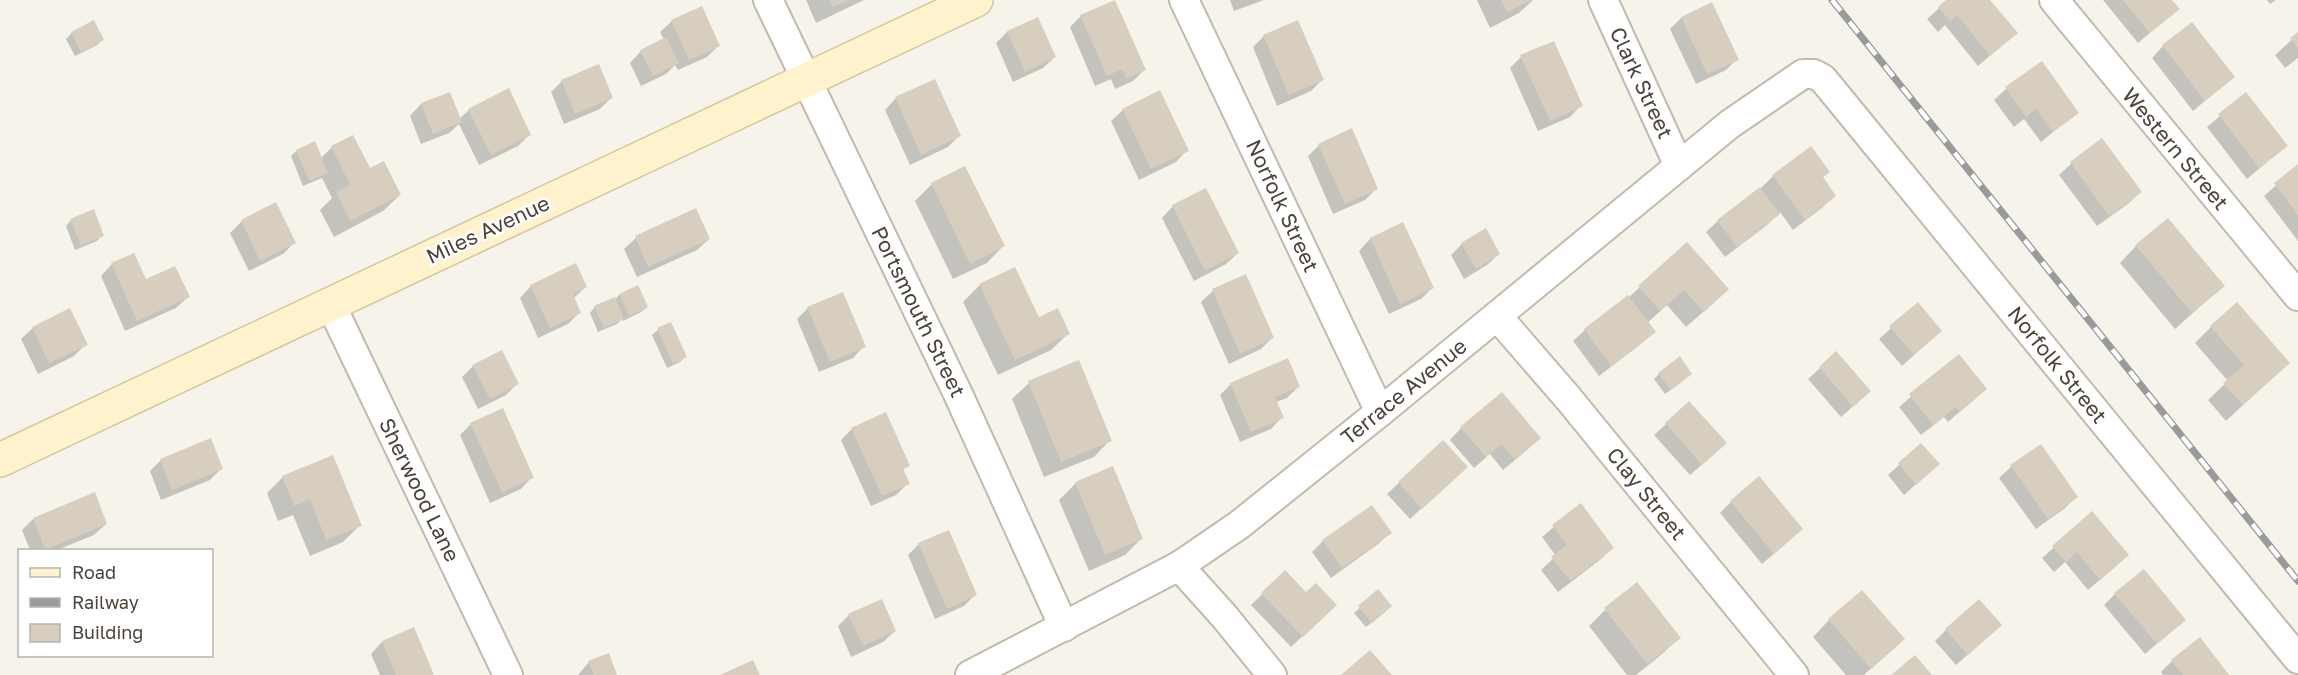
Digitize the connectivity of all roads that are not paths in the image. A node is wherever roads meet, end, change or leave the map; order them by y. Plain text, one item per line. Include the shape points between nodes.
1 (768, 0) edge
2 (976, 0) edge
3 (1184, 0) edge
4 (1603, 0) edge
5 (2054, 0) edge
6 (1814, 74) joint
7 (806, 80) junction
8 (1679, 166) junction
9 (2298, 296) edge
10 (330, 304) junction
11 (1497, 316) junction
12 (1380, 412) junction
13 (0, 460) edge
14 (1179, 566) junction
15 (1064, 627) junction
16 (2298, 659) edge
17 (974, 674) edge
18 (508, 675) edge
19 (1272, 675) edge
20 (1794, 675) edge

1 - 7 street, Portsmouth Street
2 - 7 street, Miles Avenue
3 - 12 street, Norfolk Street
4 - 8 street, Clark Street
5 - 9 street, Western Street
6 - 8 street, Terrace Avenue via 1803,74 1766,98
6 - 16 street, Norfolk Street via 1830,88
7 - 10 street, Miles Avenue
7 - 15 street, Portsmouth Street via 958,394
8 - 11 street, Terrace Avenue
10 - 13 street, Miles Avenue
10 - 18 street, Sherwood Lane
11 - 12 street, Terrace Avenue
11 - 20 street, Clay Street
12 - 14 street, Terrace Avenue via 1239,525
14 - 15 street, Terrace Avenue
14 - 19 street
15 - 17 street, Terrace Avenue

